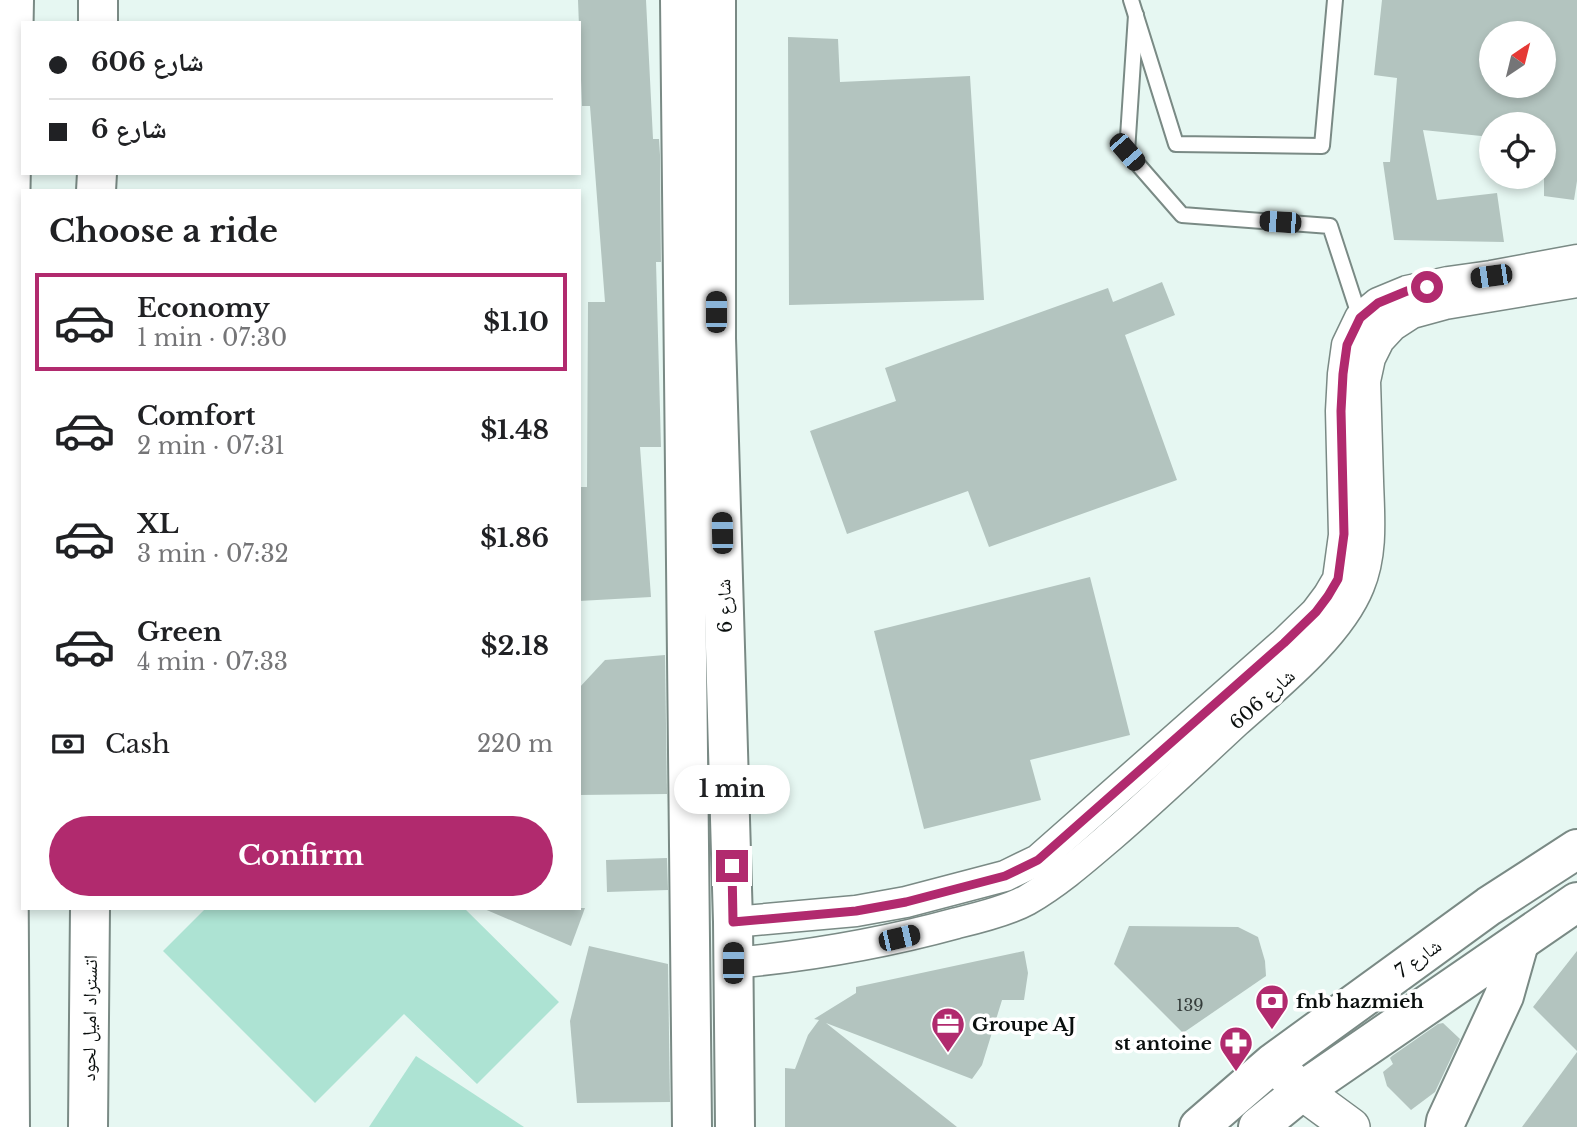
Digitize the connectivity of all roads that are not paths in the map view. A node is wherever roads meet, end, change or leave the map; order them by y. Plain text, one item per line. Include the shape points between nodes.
1 (14, 0) edge
2 (98, 0) edge
3 (680, 0) edge
4 (716, 0) edge
5 (1132, 0) edge
6 (1335, 0) edge
7 (1136, 15) junction
8 (98, 21) edge
9 (1577, 260) edge
10 (1577, 282) edge
11 (1360, 318) junction
12 (3, 417) edge
13 (1349, 582) junction
14 (1577, 849) edge
15 (1577, 902) edge
16 (90, 910) edge
17 (733, 922) junction
18 (1519, 943) junction
19 (733, 963) junction
20 (1273, 1063) junction
21 (1302, 1091) junction
22 (9, 1127) edge
23 (88, 1127) edge
24 (692, 1127) edge
25 (735, 1127) edge
26 (1199, 1127) edge
27 (1258, 1127) edge
28 (1351, 1127) edge
29 (1445, 1127) edge

1 - 12 main road
2 - 8 main road
3 - 24 main road, شارع 6
4 - 17 main road, شارع 6 via 716,338
5 - 7 lane
6 - 7 lane via 1322,146 1176,144
7 - 11 lane via 1127,152 1182,215 1329,226
9 - 11 street via 1407,291 1378,303
10 - 13 street, شارع 606 via 1412,313 1379,340 1365,381 1367,559
11 - 13 street, شارع 606 via 1347,345 1341,411
12 - 22 main road
13 - 17 street, شارع 606 via 1328,596 1284,643 1038,860 1005,876 906,902
13 - 19 street, شارع 606 via 1348,610 1297,667 1062,878 1024,902 874,943
14 - 20 main road, شارع 7 via 1489,906
15 - 18 main road
16 - 23 main road, اتستراد اميل لحود
17 - 19 main road, شارع 6
18 - 21 main road
18 - 29 main road via 1504,996
19 - 25 main road, شارع 6
20 - 21 street
20 - 26 main road, شارع 7
21 - 27 main road
21 - 28 street

